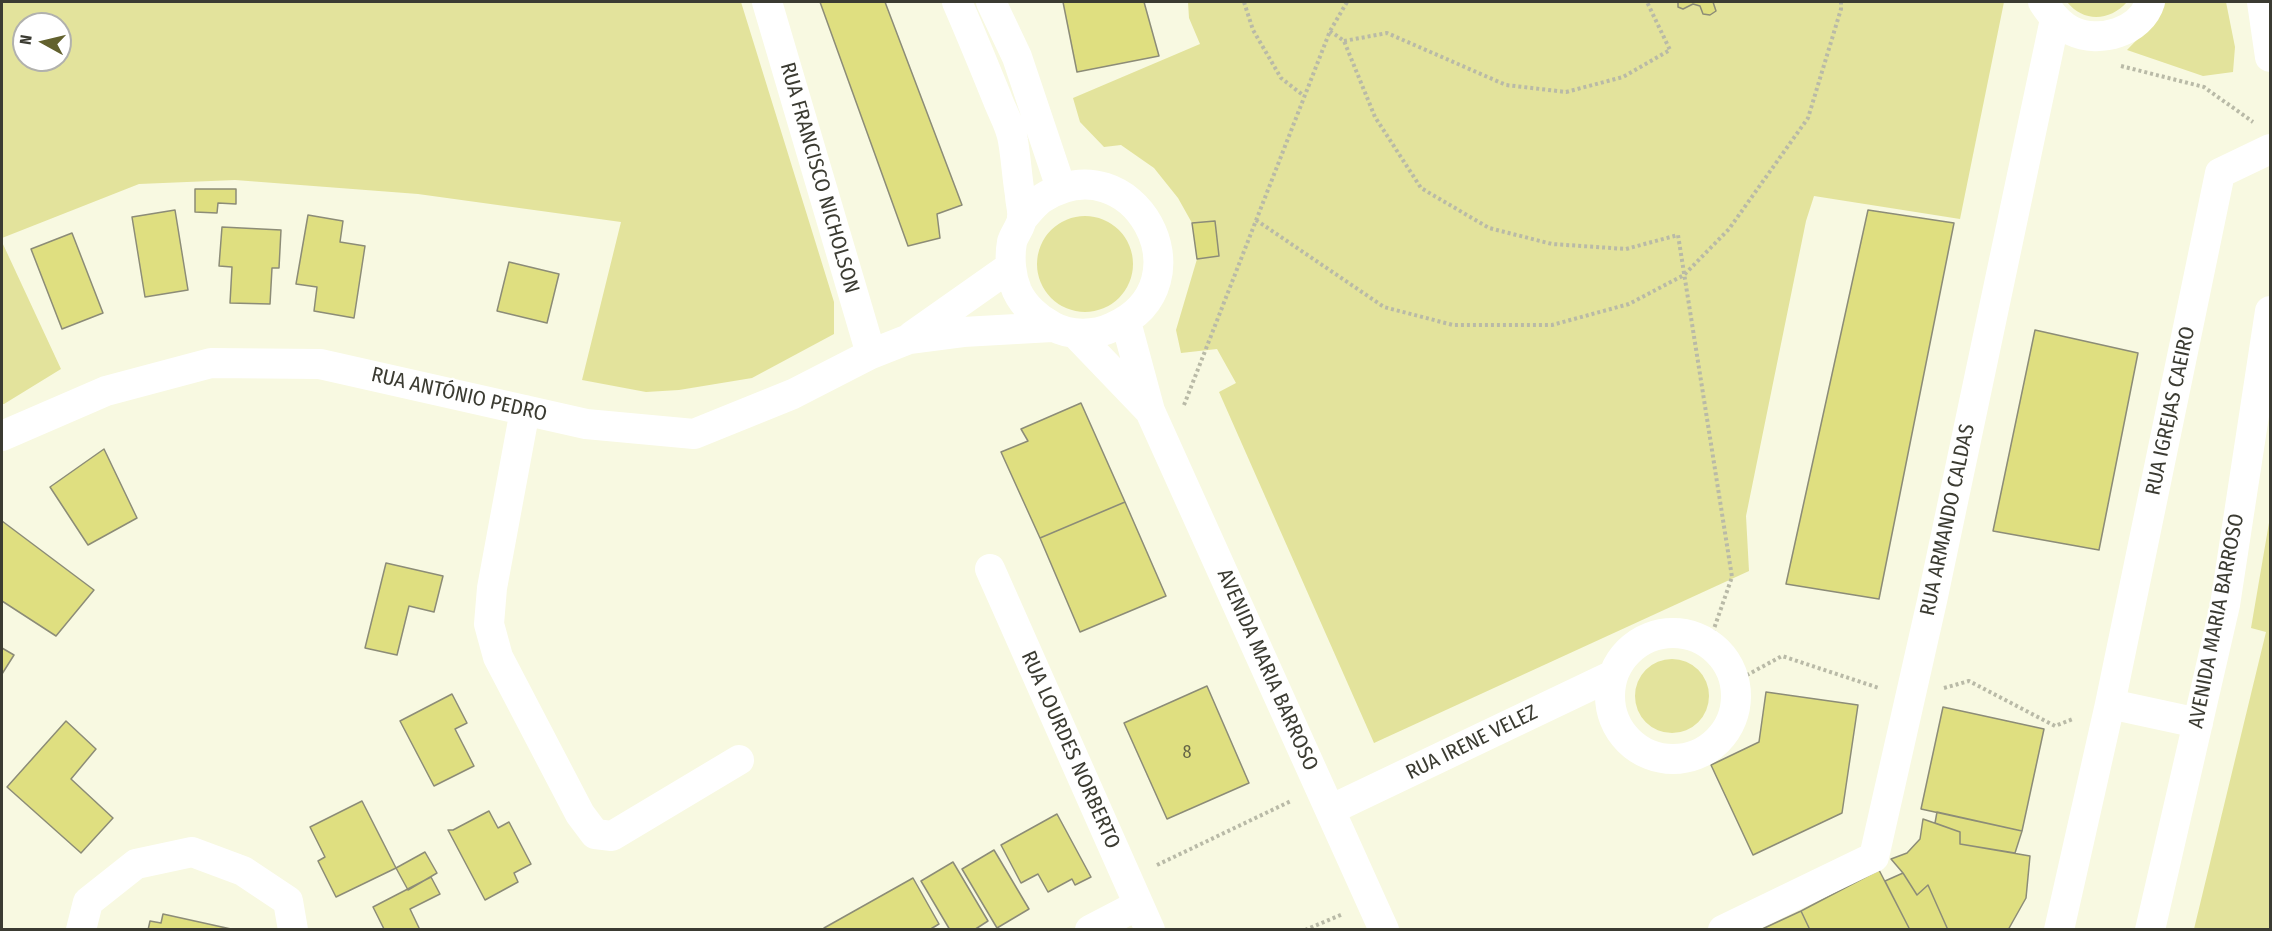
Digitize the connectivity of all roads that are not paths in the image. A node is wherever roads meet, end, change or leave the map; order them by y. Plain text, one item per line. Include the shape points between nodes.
1 (767, 2) edge
2 (957, 2) edge
3 (990, 2) edge
4 (2150, 2) edge
5 (2262, 2) edge
6 (2049, 10) edge
7 (2271, 57) edge
8 (2266, 139) edge
9 (1061, 188) junction
10 (1022, 219) junction
11 (1011, 267) junction
12 (2271, 311) edge
13 (1126, 322) junction
14 (1064, 330) junction
15 (909, 339) junction
16 (871, 354) junction
17 (525, 410) junction
18 (1150, 411) junction
19 (2, 436) edge
20 (990, 569) dead end
21 (1613, 675) junction
22 (2110, 704) junction
23 (2198, 723) junction
24 (739, 760) dead end
25 (1325, 799) junction
26 (1138, 904) edge
27 (81, 930) edge
28 (294, 930) edge
29 (1090, 930) edge
30 (1384, 930) edge
31 (1723, 930) edge
32 (2060, 930) edge
33 (2150, 930) edge

1 - 16 street, RUA FRANCISCO NICHOLSON
2 - 10 street, AVENIDA MARIA BARROSO via 1013,138
3 - 9 street via 1017,57
4 - 6 street, RUA ARMANDO CALDAS via 2136,22 2119,33 2091,37 2072,31
5 - 7 street
6 - 31 street, RUA ARMANDO CALDAS via 1932,601 1874,857
8 - 22 street, RUA IGREJAS CAEIRO via 2220,173
9 - 10 street, AVENIDA MARIA BARROSO via 1039,200
9 - 13 street, AVENIDA MARIA BARROSO via 1086,185 1112,190 1133,203 1149,222 1158,246 1158,272 1150,296
10 - 11 street, AVENIDA MARIA BARROSO via 1012,242
11 - 14 street, AVENIDA MARIA BARROSO via 1017,292 1032,312
11 - 15 street, RUA ANTÓNIO PEDRO
12 - 23 street, AVENIDA MARIA BARROSO via 2225,605
13 - 14 street, AVENIDA MARIA BARROSO via 1102,332
13 - 18 street, AVENIDA MARIA BARROSO
14 - 15 street, RUA ANTÓNIO PEDRO via 963,332
14 - 18 street, AVENIDA MARIA BARROSO
15 - 16 street, RUA ANTÓNIO PEDRO
16 - 17 street, RUA ANTÓNIO PEDRO via 793,394 694,434 586,423
17 - 19 street, RUA ANTÓNIO PEDRO via 320,364 211,363 106,391
17 - 24 street via 492,588 489,624 498,657 580,814 595,834 612,837
18 - 25 street, AVENIDA MARIA BARROSO
20 - 26 street, RUA LOURDES NORBERTO
21 - 21 street via 1624,655 1643,639 1665,632 1688,633 1710,643 1726,659 1736,681 1737,705 1729,727 1714,745 1694,757 1670,760 1648,755 1628,741 1615,722 1610,699
21 - 25 street, RUA IRENE VELEZ
22 - 23 street
22 - 32 street, RUA IGREJAS CAEIRO
23 - 33 street, AVENIDA MARIA BARROSO
25 - 30 street, AVENIDA MARIA BARROSO
26 - 29 street
27 - 28 street via 88,902 136,864 192,852 243,871 288,901

